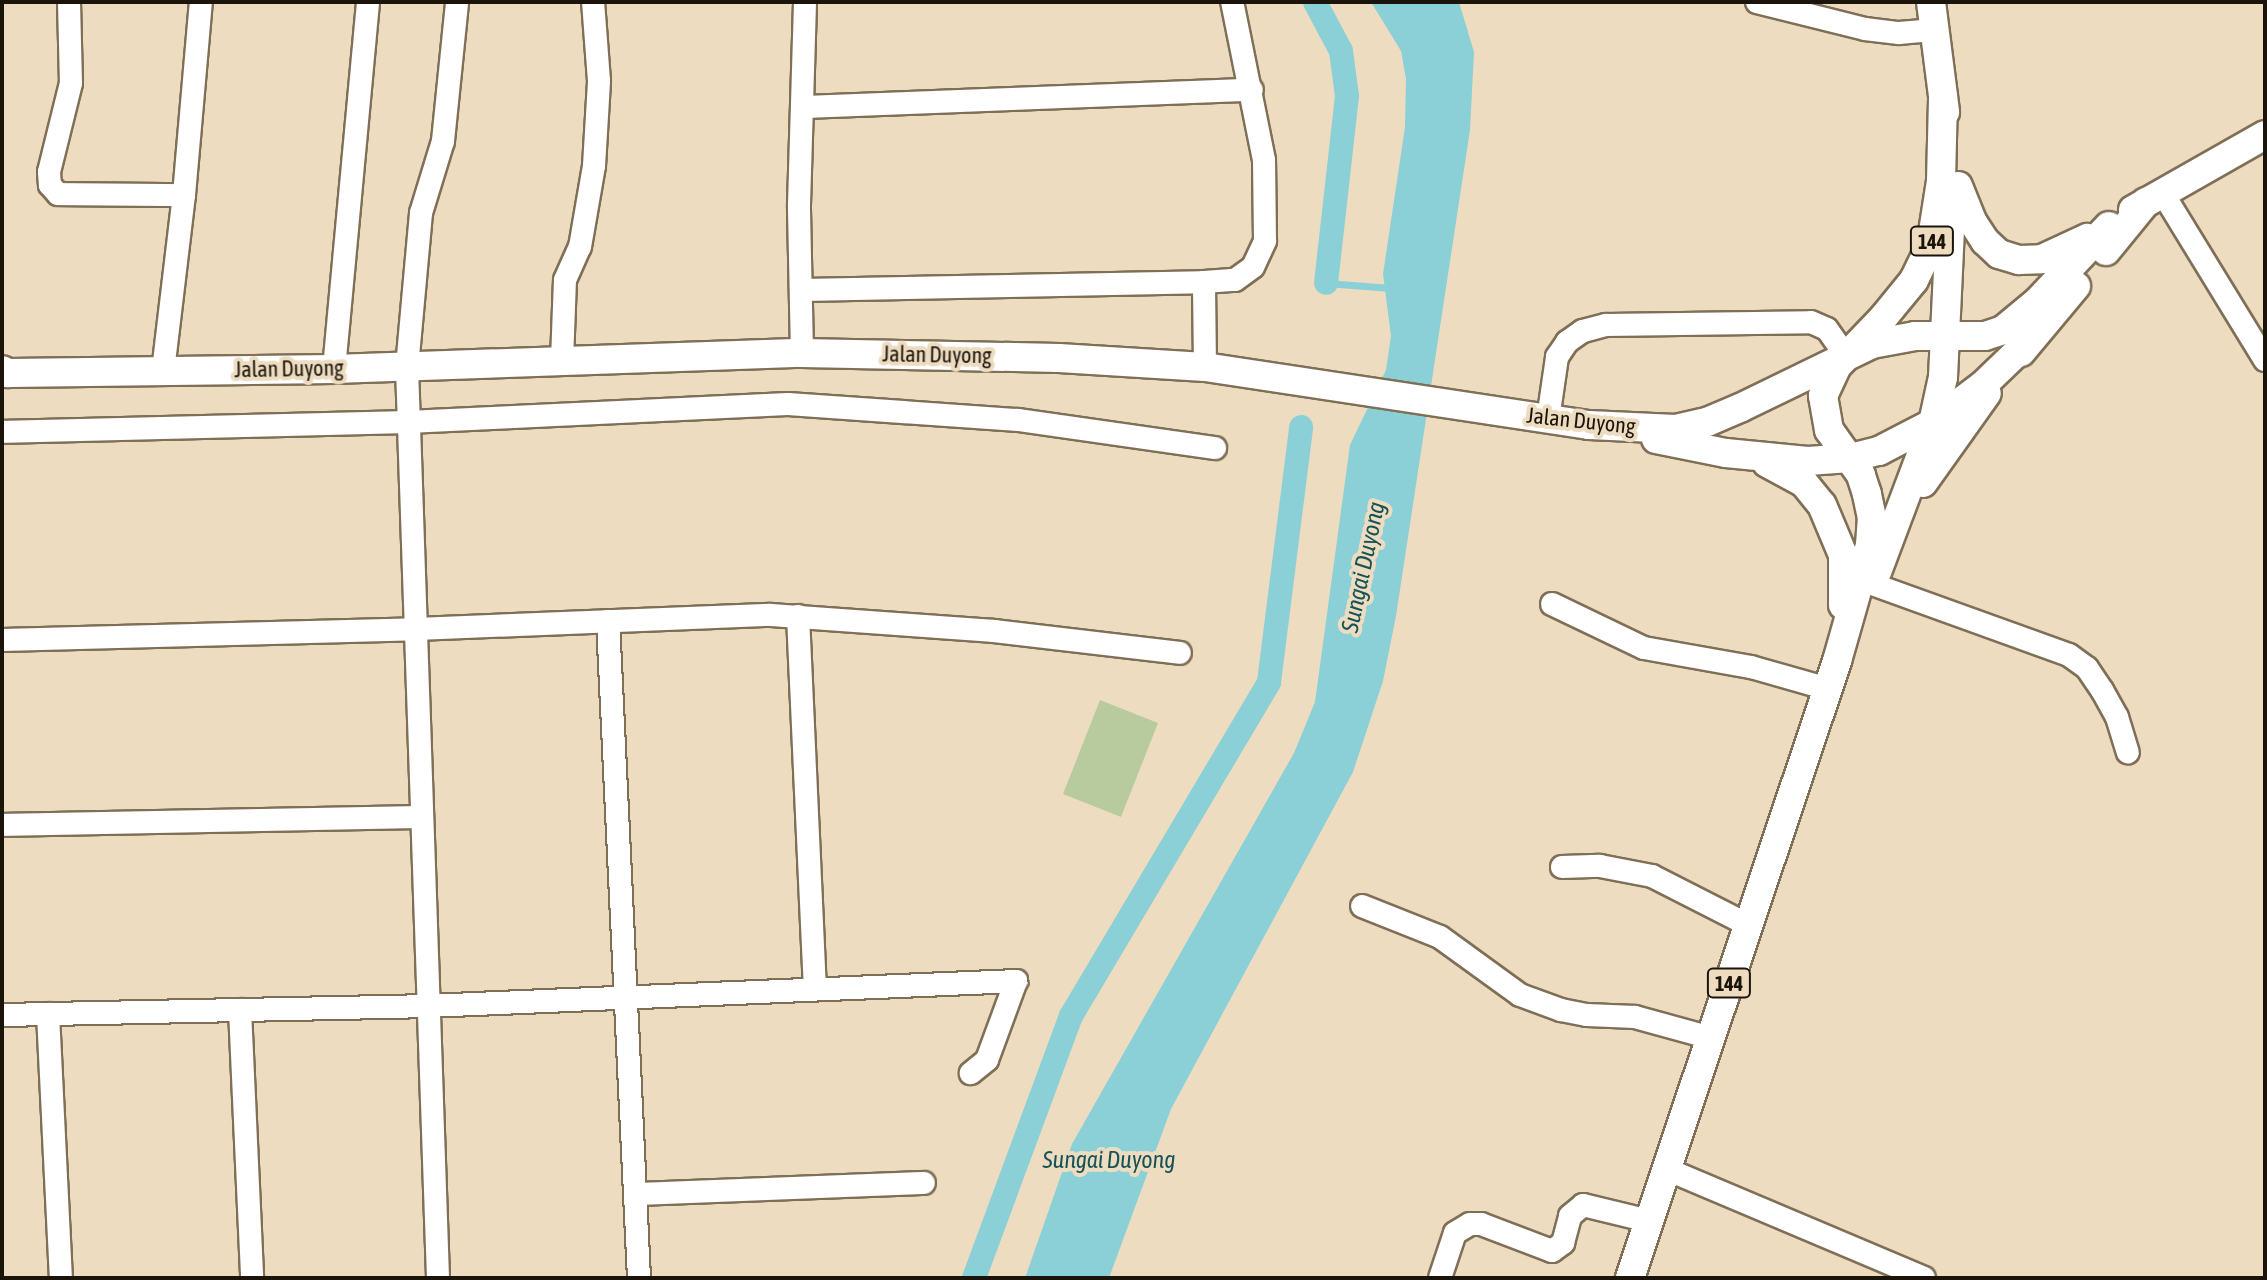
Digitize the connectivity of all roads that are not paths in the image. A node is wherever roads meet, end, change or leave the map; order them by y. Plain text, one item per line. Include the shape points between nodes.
1 (69, 2) edge
2 (201, 2) edge
3 (368, 2) edge
4 (457, 2) edge
5 (593, 2) edge
6 (805, 2) edge
7 (1232, 2) edge
8 (1757, 2) edge
9 (1933, 16) edge
10 (1252, 90) junction
11 (1943, 97) junction
12 (803, 107) junction
13 (2265, 135) edge
14 (1949, 154) junction
15 (184, 195) junction
16 (2154, 197) junction
17 (2109, 226) junction
18 (1204, 282) junction
19 (801, 290) junction
20 (2033, 337) junction
21 (1946, 338) junction
22 (802, 353) junction
23 (1846, 356) junction
24 (2265, 360) edge
25 (562, 361) junction
26 (407, 367) junction
27 (1205, 367) junction
28 (334, 369) junction
29 (163, 371) junction
30 (4, 374) edge
31 (1548, 419) junction
32 (408, 422) junction
33 (1933, 423) junction
34 (1589, 425) junction
35 (2, 432) edge
36 (1215, 448) dead end
37 (1750, 456) junction
38 (1850, 458) junction
39 (1893, 532) junction
40 (1872, 584) junction
41 (1552, 604) dead end
42 (798, 616) junction
43 (608, 621) junction
44 (416, 629) junction
45 (2, 640) edge
46 (1180, 653) dead end
47 (1837, 661) junction
48 (1828, 689) junction
49 (2128, 752) dead end
50 (422, 817) junction
51 (2, 825) edge
52 (1562, 867) dead end
53 (1362, 906) dead end
54 (1748, 925) junction
55 (815, 989) junction
56 (628, 997) junction
57 (428, 1006) junction
58 (240, 1010) junction
59 (48, 1014) junction
60 (2, 1015) edge
61 (1711, 1038) junction
62 (971, 1073) dead end
63 (1666, 1169) junction
64 (924, 1183) dead end
65 (636, 1194) junction
66 (1649, 1221) junction
67 (61, 1278) edge
68 (252, 1278) edge
69 (438, 1278) edge
70 (639, 1278) edge
71 (1440, 1278) edge
72 (1630, 1278) edge
73 (1924, 1278) edge

1 - 15 street via 71,83 50,185 58,194
2 - 15 street
3 - 28 street
4 - 26 street via 443,141 421,213
5 - 25 street via 599,81 595,155 586,221 565,280
6 - 12 street
7 - 10 street
8 - 9 street via 1899,33
9 - 11 main road, 144
10 - 12 street
10 - 18 street via 1264,160 1265,241 1253,267 1235,280
11 - 14 main road, 144
11 - 23 main road, 144 via 1941,181 1931,245 1914,280
12 - 19 street
13 - 16 main road
14 - 17 main road via 1972,221 1999,254 2042,259
14 - 21 main road, 144 via 1952,219
15 - 29 street
16 - 17 main road
16 - 20 main road
16 - 24 street
17 - 21 main road via 2011,325 1985,336
18 - 19 street
18 - 27 street
19 - 22 street
20 - 33 main road
20 - 39 main road via 1933,467
21 - 23 main road via 1897,337
21 - 33 main road, 144
22 - 25 main road, Jalan Duyong
22 - 27 main road, Jalan Duyong
23 - 31 street via 1827,329 1811,322 1606,325 1575,336 1557,357
23 - 34 main road, Jalan Duyong via 1707,422 1676,429
23 - 38 main road, 144 via 1823,396 1829,430
25 - 26 main road, Jalan Duyong
26 - 28 main road, Jalan Duyong
26 - 32 street
27 - 31 main road, Jalan Duyong
28 - 29 main road, Jalan Duyong
29 - 30 main road, Jalan Duyong
31 - 34 main road, Jalan Duyong
32 - 35 street
32 - 36 street via 788,404 1018,420
32 - 44 street
33 - 38 main road via 1901,442
33 - 39 main road, 144
34 - 37 main road
37 - 38 main road
37 - 47 main road via 1804,483 1836,531 1845,595
38 - 47 main road, 144 via 1872,518 1870,545
39 - 40 main road, 144
40 - 47 main road, 144
40 - 49 street via 2069,655 2087,668 2102,690
41 - 48 street via 1644,648 1751,667
42 - 43 street
42 - 46 street
42 - 55 street
43 - 44 street
43 - 56 street
44 - 45 street
44 - 50 street
47 - 48 main road, 144
48 - 54 main road, 144
50 - 51 street
50 - 57 street
52 - 54 street via 1600,866 1652,876
53 - 61 street via 1440,937 1520,995 1561,1010 1635,1017
54 - 61 main road, 144
55 - 56 street
55 - 62 street via 1016,981 987,1060
56 - 57 street
56 - 65 street
57 - 58 street
57 - 69 street
58 - 59 street
58 - 68 street
59 - 60 street
59 - 67 street
61 - 63 main road, 144
63 - 66 main road, 144
63 - 73 street
64 - 65 street
65 - 70 street
66 - 71 street via 1583,1205 1570,1216 1563,1243 1552,1251 1470,1224 1455,1233
66 - 72 main road, 144

